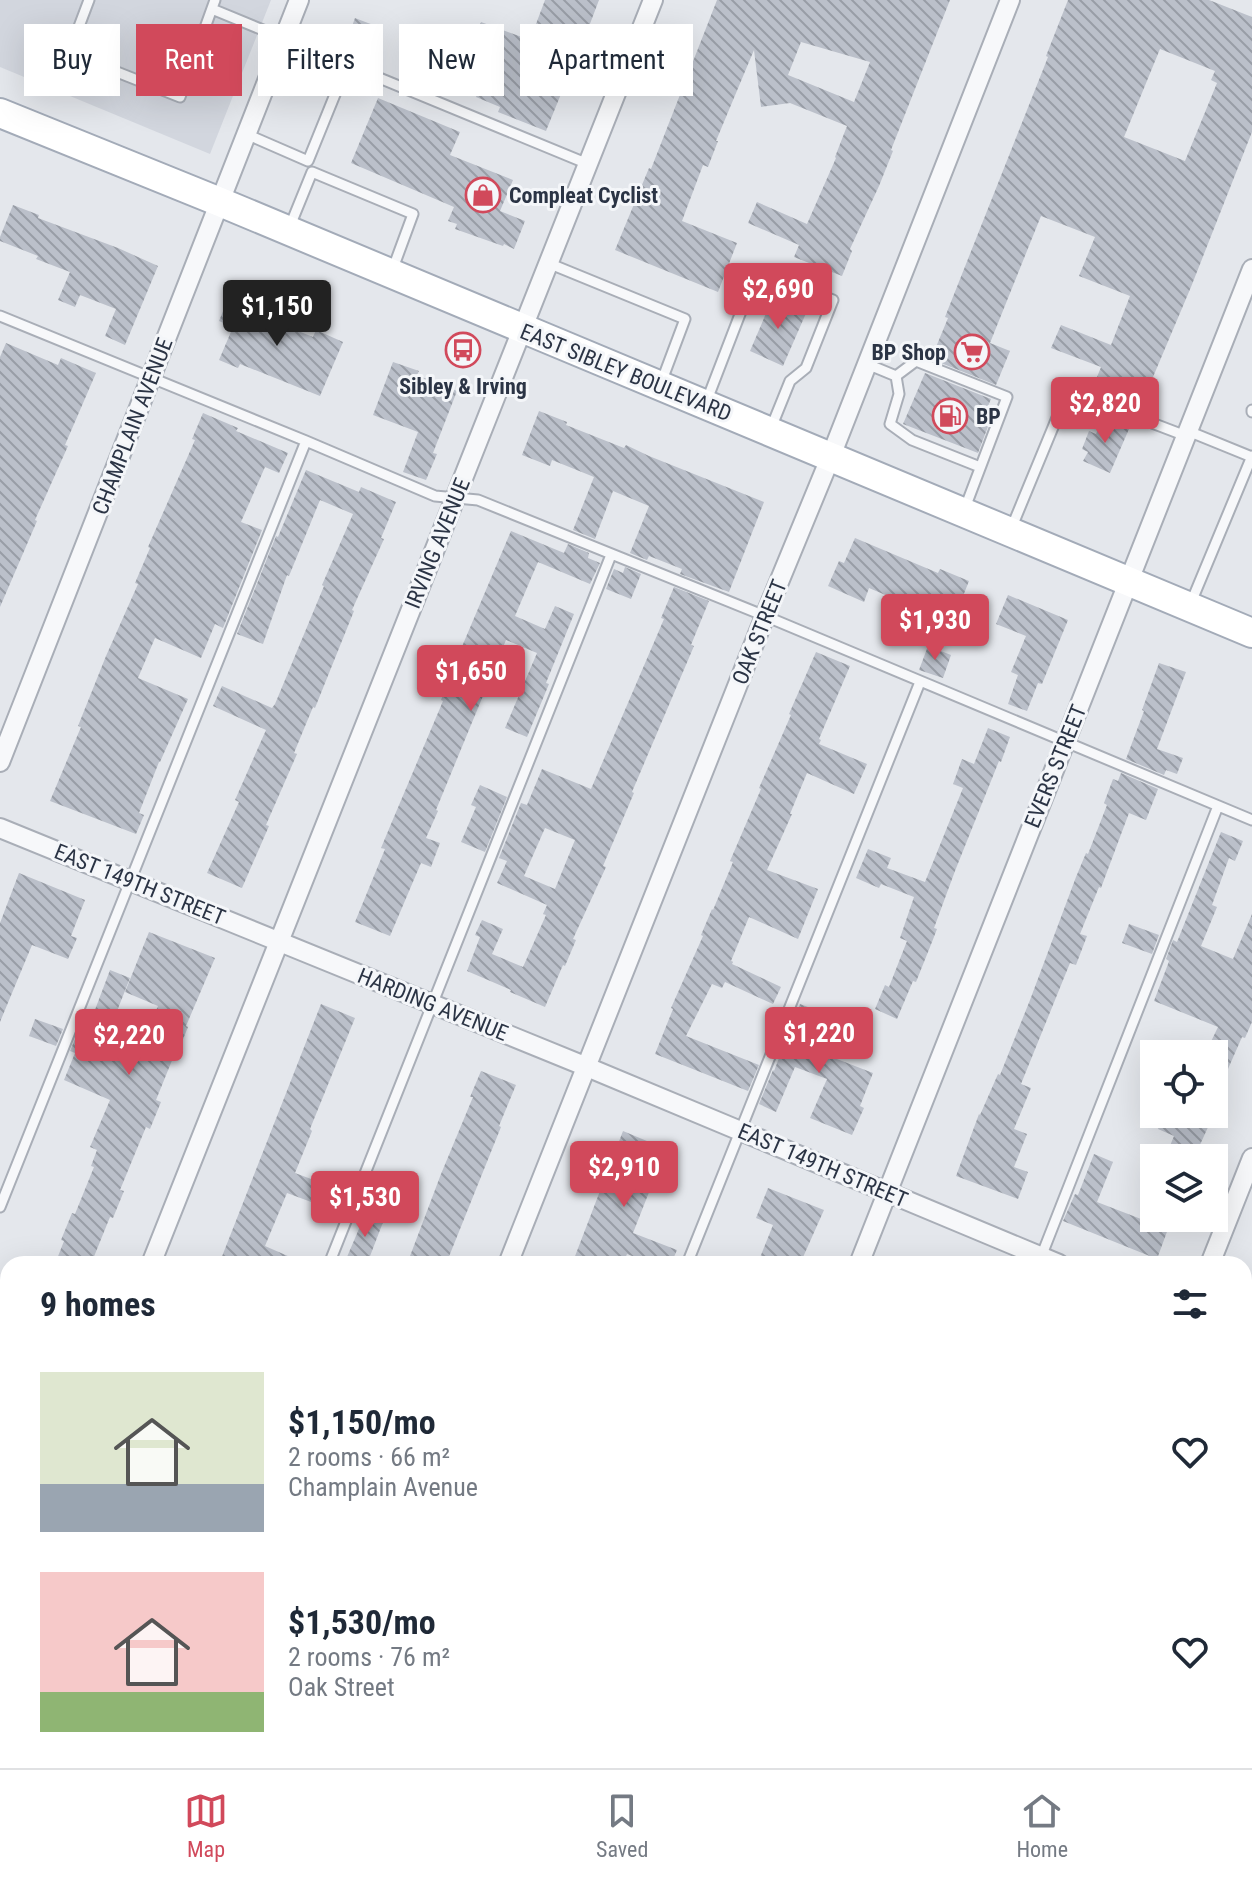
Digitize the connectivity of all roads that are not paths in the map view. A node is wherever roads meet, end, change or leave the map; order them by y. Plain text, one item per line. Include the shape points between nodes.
1 (89, 0) edge
2 (299, 0) edge
3 (653, 0) edge
4 (1010, 0) edge
5 (213, 4) edge
6 (290, 24) edge
7 (258, 26) edge
8 (383, 80) edge
9 (261, 96) edge
10 (334, 96) edge
11 (0, 113) edge
12 (246, 134) junction
13 (308, 161) junction
14 (588, 164) junction
15 (312, 172) junction
16 (220, 202) junction
17 (288, 231) junction
18 (548, 263) junction
19 (1252, 269) edge
20 (391, 274) junction
21 (0, 316) edge
22 (522, 329) junction
23 (867, 364) junction
24 (896, 376) junction
25 (151, 378) junction
26 (660, 386) junction
27 (705, 404) junction
28 (770, 431) junction
29 (1187, 434) junction
30 (306, 441) junction
31 (831, 456) junction
32 (1252, 456) edge
33 (980, 467) junction
34 (456, 498) junction
35 (964, 512) junction
36 (1010, 531) junction
37 (611, 555) junction
38 (1129, 581) junction
39 (1190, 606) junction
40 (765, 616) junction
41 (1252, 633) edge
42 (920, 682) junction
43 (1065, 742) junction
44 (0, 762) edge
45 (1218, 806) junction
46 (1252, 820) edge
47 (0, 828) edge
48 (132, 881) junction
49 (279, 941) junction
50 (433, 1004) junction
51 (587, 1067) junction
52 (740, 1130) junction
53 (1252, 1158) edge
54 (887, 1192) junction
55 (0, 1207) edge
56 (154, 1256) edge
57 (332, 1256) edge
58 (511, 1256) edge
59 (690, 1256) edge
60 (862, 1256) edge
61 (1032, 1256) edge
62 (1048, 1256) edge
63 (1213, 1256) edge

1 - 5 lane via 69,53 180,97
2 - 6 street, CHAMPLAIN AVENUE
3 - 14 street, IRVING AVENUE
4 - 23 street, OAK STREET
5 - 7 lane
8 - 14 lane
9 - 12 street, CHAMPLAIN AVENUE
10 - 13 lane
11 - 16 main road, EAST SIBLEY BOULEVARD
12 - 13 lane
12 - 16 street, CHAMPLAIN AVENUE
13 - 15 lane
14 - 18 street, IRVING AVENUE
15 - 17 lane
15 - 20 lane via 413,214
16 - 17 main road, EAST SIBLEY BOULEVARD
16 - 25 street, CHAMPLAIN AVENUE
17 - 20 main road, EAST SIBLEY BOULEVARD
18 - 22 street, IRVING AVENUE
18 - 26 lane via 685,319
19 - 29 street, EVERS STREET
20 - 22 main road, EAST SIBLEY BOULEVARD
21 - 25 lane
22 - 26 main road, EAST SIBLEY BOULEVARD
22 - 34 street, IRVING AVENUE
23 - 24 lane
23 - 31 street, OAK STREET
24 - 33 lane via 899,394 890,424 912,440
24 - 33 lane via 916,361 1007,397
25 - 30 lane
25 - 44 street, CHAMPLAIN AVENUE
26 - 27 main road, EAST SIBLEY BOULEVARD
27 - 28 main road, EAST SIBLEY BOULEVARD
27 - 28 lane via 757,270 833,300 806,368 790,381
28 - 31 main road, EAST SIBLEY BOULEVARD
29 - 32 lane
29 - 36 lane via 1068,391
29 - 38 street, EVERS STREET
30 - 34 lane via 435,496
30 - 48 lane
31 - 35 main road, EAST SIBLEY BOULEVARD
31 - 40 street, OAK STREET
32 - 39 lane
33 - 35 lane
34 - 37 lane via 478,500
34 - 49 street, IRVING AVENUE
35 - 36 main road, EAST SIBLEY BOULEVARD
36 - 38 main road, EAST SIBLEY BOULEVARD
37 - 40 lane
37 - 50 lane
38 - 39 main road, EAST SIBLEY BOULEVARD
38 - 43 street, EVERS STREET
39 - 41 main road, EAST SIBLEY BOULEVARD
40 - 42 lane
40 - 51 street, OAK STREET
42 - 43 lane
42 - 52 lane
43 - 45 lane
43 - 54 street, EVERS STREET
45 - 46 lane
45 - 62 lane
47 - 48 street, EAST 149TH STREET
48 - 49 street, EAST 149TH STREET
48 - 55 lane
49 - 50 street, HARDING AVENUE
49 - 56 street, IRVING AVENUE
50 - 51 street, HARDING AVENUE
50 - 57 lane
51 - 52 street, EAST 149TH STREET
51 - 58 street, OAK STREET
52 - 54 street, EAST 149TH STREET
52 - 59 lane
53 - 63 street
54 - 60 street, EVERS STREET
54 - 61 street, EAST 149TH STREET

